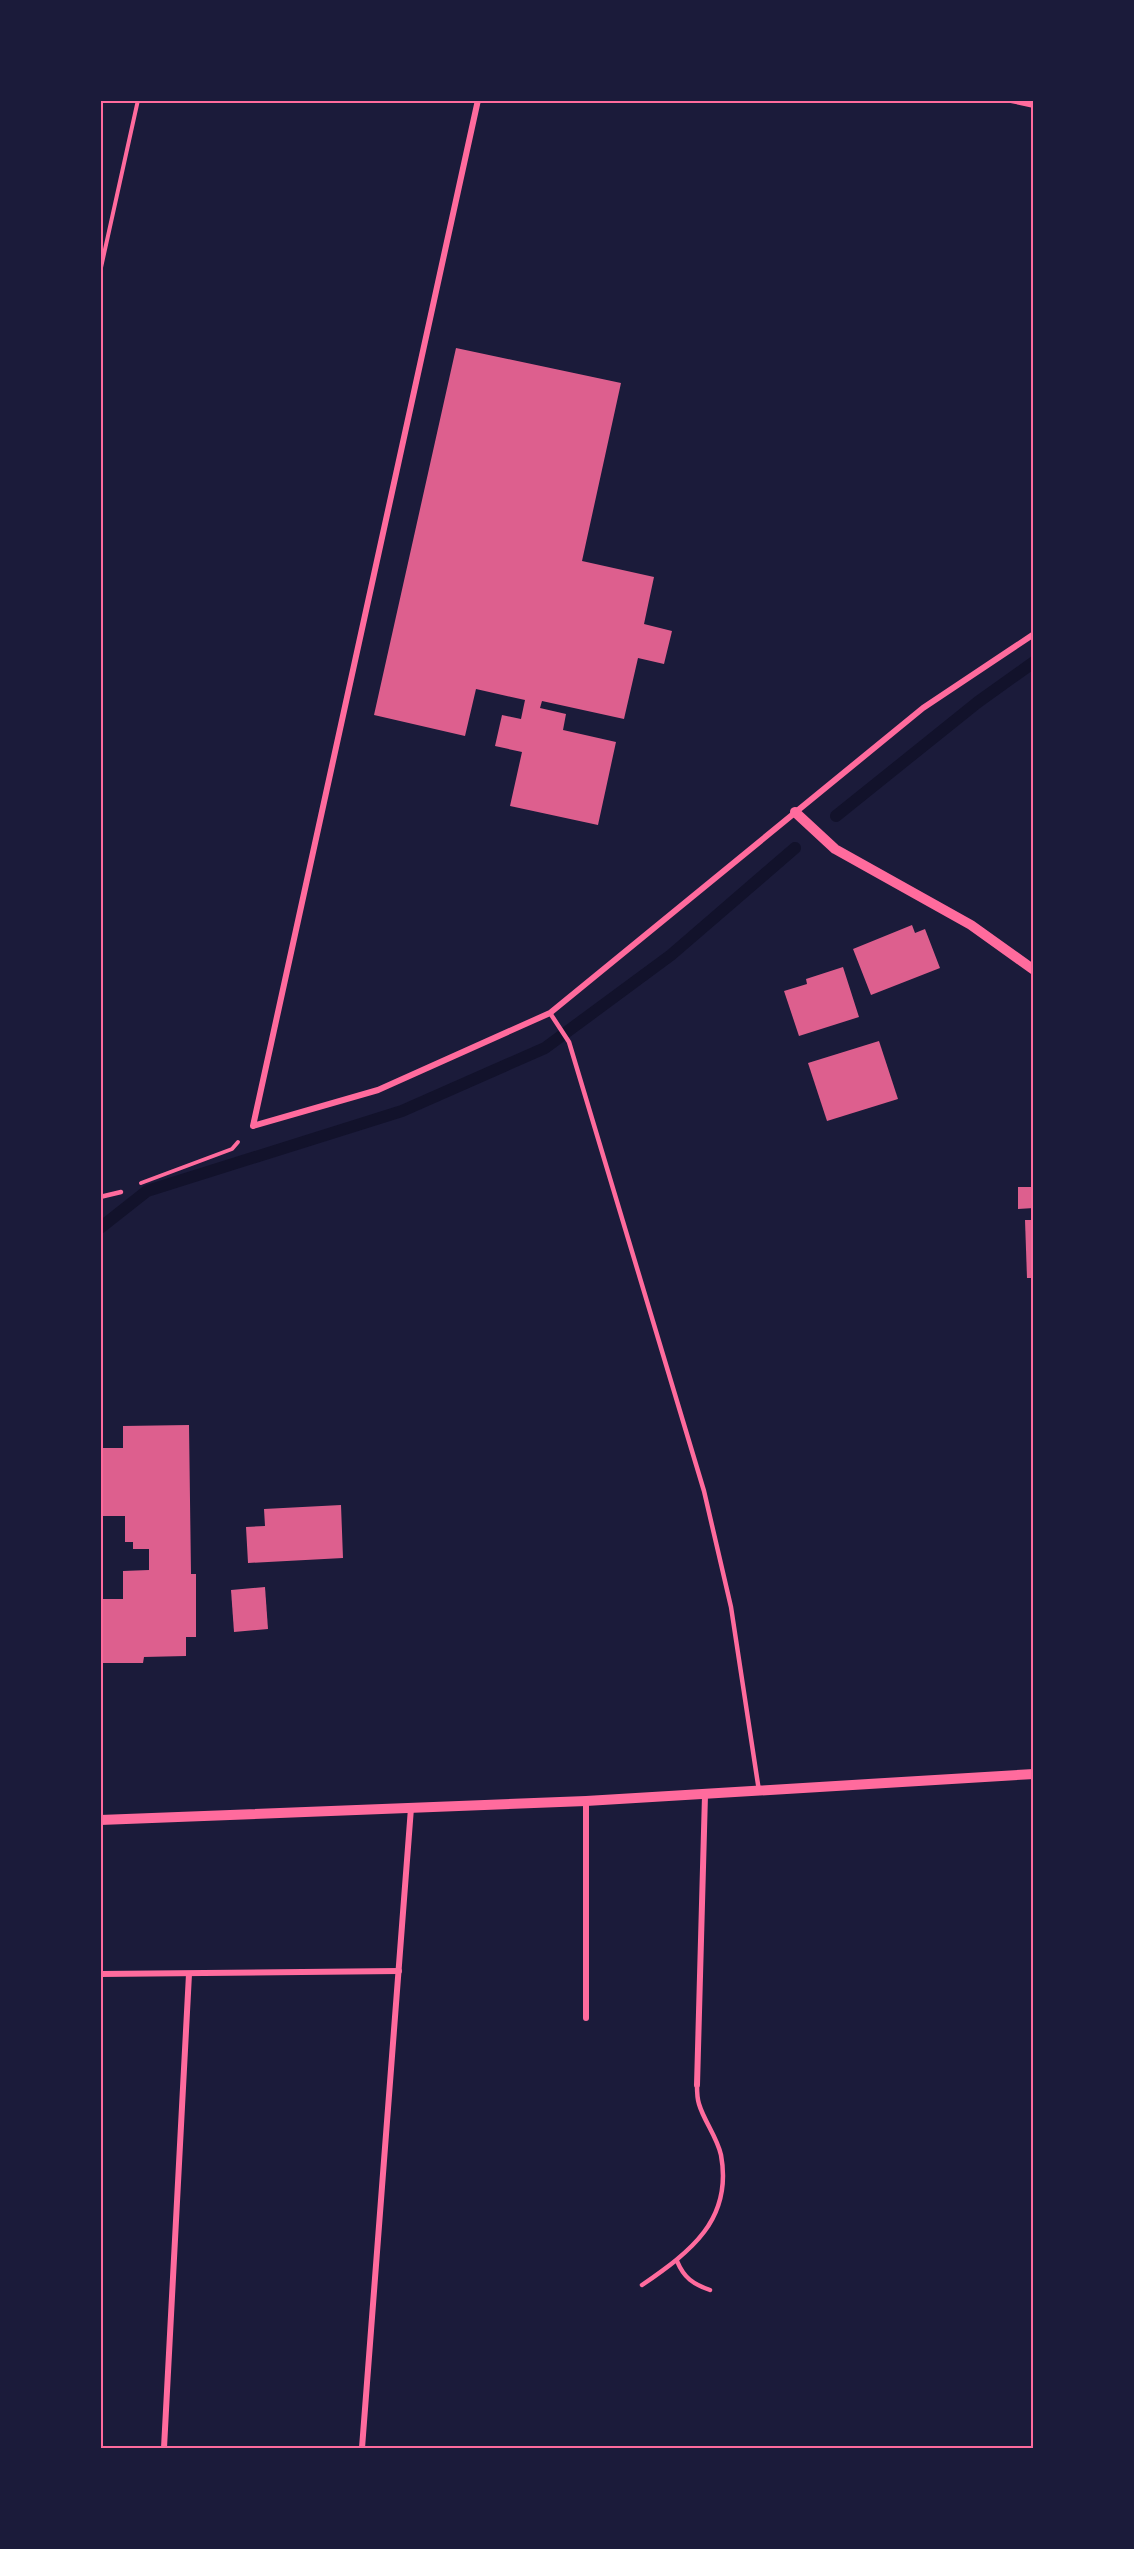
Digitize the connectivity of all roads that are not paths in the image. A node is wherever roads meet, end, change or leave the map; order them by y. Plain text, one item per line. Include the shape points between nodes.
1 (478, 100) edge
2 (1011, 100) edge
3 (1034, 105) edge
4 (1034, 634) edge
5 (795, 812) junction
6 (1034, 969) edge
7 (550, 1013) junction
8 (121, 1192) road end
9 (100, 1197) edge
10 (1034, 1774) edge
11 (759, 1791) junction
12 (705, 1795) junction
13 (586, 1801) junction
14 (411, 1808) junction
15 (100, 1820) edge
16 (399, 1971) junction
17 (100, 1974) edge
18 (189, 1974) junction
19 (586, 2018) dead end
20 (697, 2085) joint
21 (677, 2261) junction
22 (642, 2285) dead end
23 (710, 2290) dead end
24 (164, 2448) edge
25 (362, 2448) edge

1 - 7 street via 252,1126 378,1089
2 - 3 street
4 - 5 street via 923,708
5 - 6 street via 835,849 971,925
5 - 7 street
7 - 11 lane via 569,1042 704,1491 732,1607
8 - 9 lane
10 - 11 street
11 - 12 street
12 - 13 street
12 - 20 street
13 - 14 street
13 - 19 street
14 - 15 street
14 - 16 street
16 - 18 street
16 - 25 street
17 - 18 street
18 - 24 street
20 - 21 lane via 699,2104 721,2155 722,2184 717,2210 705,2234
21 - 22 lane
21 - 23 lane via 682,2274

